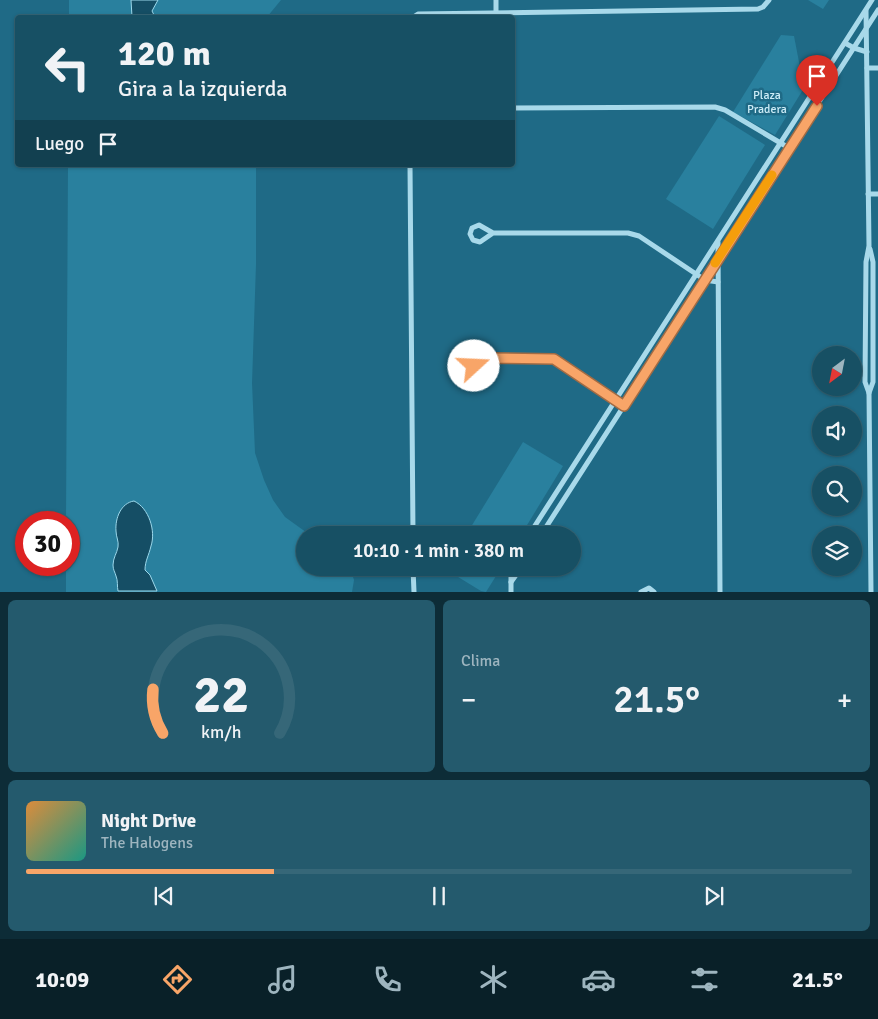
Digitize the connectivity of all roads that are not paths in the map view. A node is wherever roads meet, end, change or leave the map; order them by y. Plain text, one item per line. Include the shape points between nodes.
1 (496, 0) edge
2 (769, 0) edge
3 (872, 0) edge
4 (866, 9) junction
5 (878, 10) edge
6 (496, 13) junction
7 (416, 15) edge
8 (867, 28) junction
9 (845, 43) junction
10 (854, 48) junction
11 (867, 52) junction
12 (867, 68) junction
13 (878, 68) edge
14 (820, 82) junction
15 (829, 87) junction
16 (515, 108) edge
17 (781, 143) junction
18 (789, 148) junction
19 (410, 167) edge
20 (868, 194) junction
21 (878, 194) edge
22 (493, 233) dead end
23 (718, 240) junction
24 (869, 246) junction
25 (718, 259) junction
26 (696, 274) junction
27 (705, 280) junction
28 (718, 282) junction
29 (866, 320) junction
30 (875, 320) edge
31 (491, 358) dead end
32 (869, 393) junction
33 (616, 400) junction
34 (624, 406) junction
35 (870, 445) junction
36 (878, 445) edge
37 (413, 526) edge
38 (535, 526) edge
39 (547, 526) edge
40 (413, 576) edge
41 (511, 576) edge
42 (515, 576) edge
43 (511, 583) junction
44 (414, 592) edge
45 (511, 592) edge
46 (641, 592) edge
47 (654, 592) edge
48 (720, 592) edge
49 (871, 592) edge

1 - 6 street
2 - 6 street via 758,9
3 - 4 street
4 - 8 street
4 - 9 street
5 - 8 street
6 - 7 street
8 - 10 street
8 - 11 street
9 - 10 street
9 - 14 street
10 - 11 street
10 - 15 street
11 - 12 street
12 - 13 street
12 - 20 street
14 - 15 street
14 - 17 street
15 - 18 street
16 - 17 street via 715,107
17 - 18 street
17 - 23 street
18 - 25 street
19 - 37 street
20 - 21 street
20 - 24 street
22 - 26 street via 628,233 639,236
23 - 25 street
23 - 26 street
24 - 29 street
24 - 30 street via 873,262
25 - 27 street
25 - 28 street
26 - 27 street
26 - 33 street
27 - 28 street
27 - 34 street
28 - 48 street
29 - 30 street
29 - 32 street via 866,382
30 - 32 street via 873,382
31 - 33 street via 554,359
32 - 35 street
33 - 34 street
33 - 38 street
34 - 39 street
35 - 36 street
35 - 49 street
40 - 44 street
41 - 43 street
42 - 43 street
43 - 45 street
46 - 47 street via 649,588

